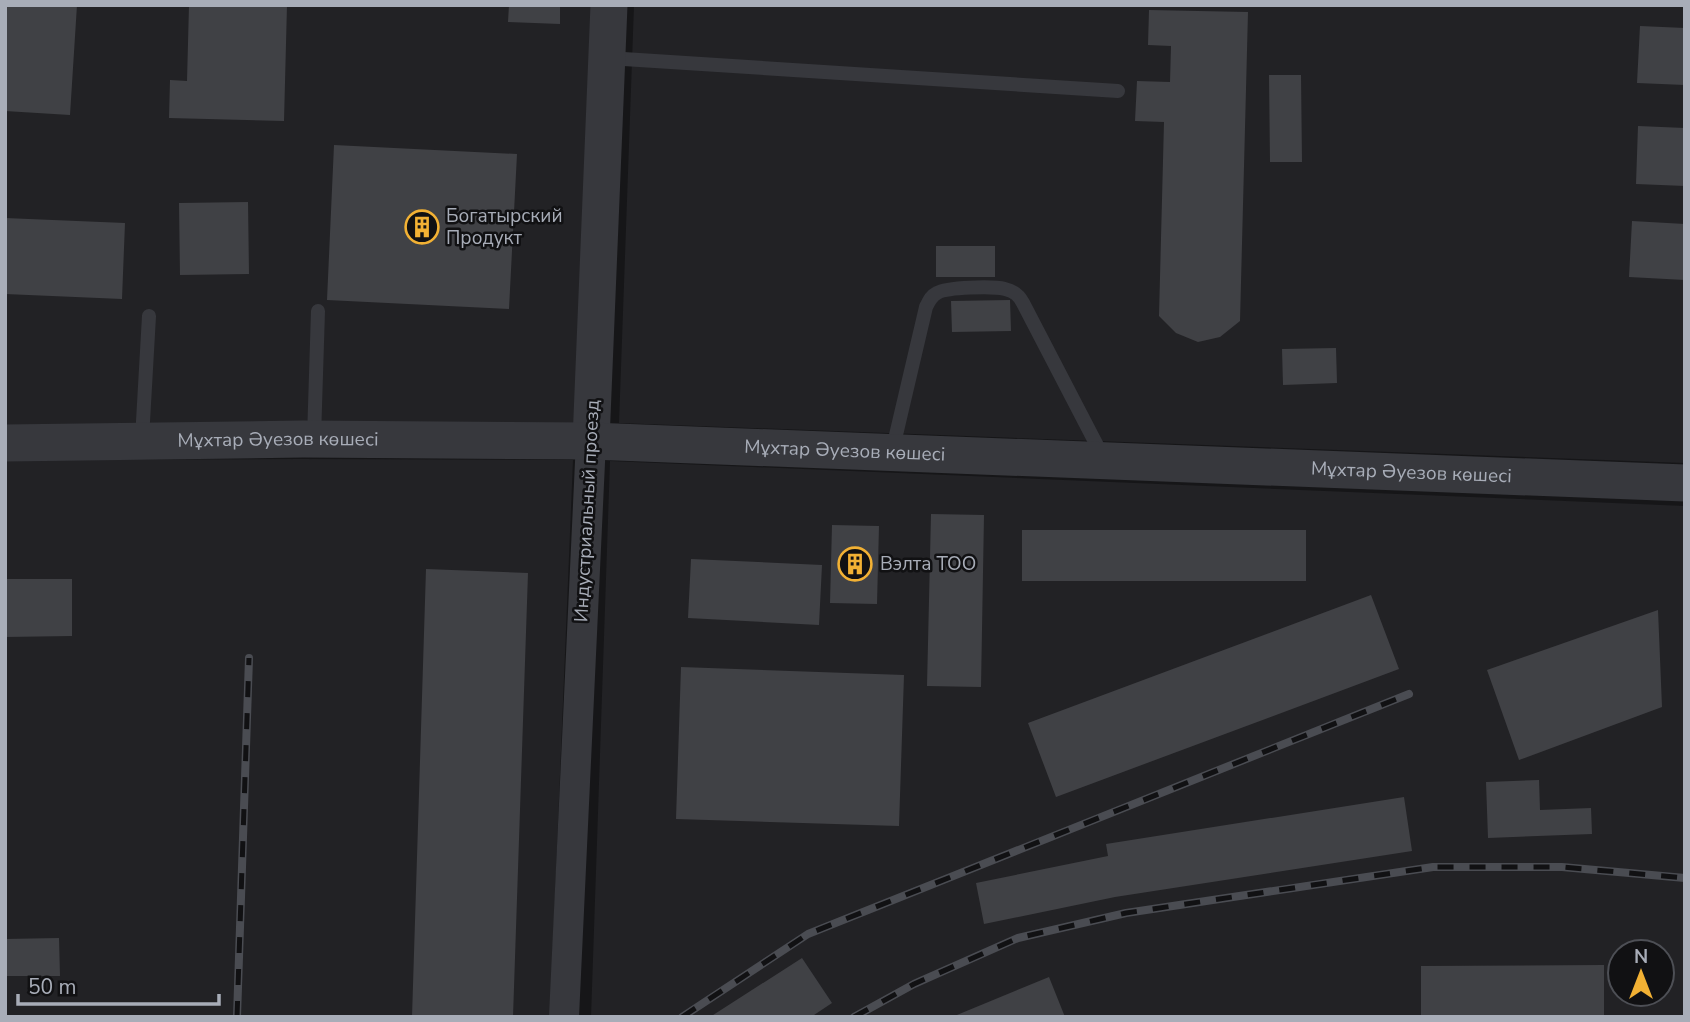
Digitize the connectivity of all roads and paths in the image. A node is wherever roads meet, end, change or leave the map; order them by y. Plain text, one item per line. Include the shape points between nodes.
1 (609, 5) edge
2 (607, 58) junction
3 (1118, 91) dead end
4 (318, 311) dead end
5 (149, 316) dead end
6 (314, 439) junction
7 (142, 441) junction
8 (591, 441) junction
9 (5, 443) edge
10 (892, 452) junction
11 (1105, 462) junction
12 (1685, 484) edge
13 (564, 1017) edge

1 - 2 street, Индустриальный проезд
2 - 3 lane
2 - 8 street, Индустриальный проезд
4 - 6 lane
5 - 7 lane
6 - 7 street, Мұхтар Әуезов көшесі
6 - 8 street, Мұхтар Әуезов көшесі
7 - 9 street, Мұхтар Әуезов көшесі
8 - 10 street, Мұхтар Әуезов көшесі
8 - 13 street, Индустриальный проезд
10 - 11 street, Мұхтар Әуезов көшесі
10 - 11 lane via 929,300 947,290 1002,288 1023,303
11 - 12 street, Мұхтар Әуезов көшесі

